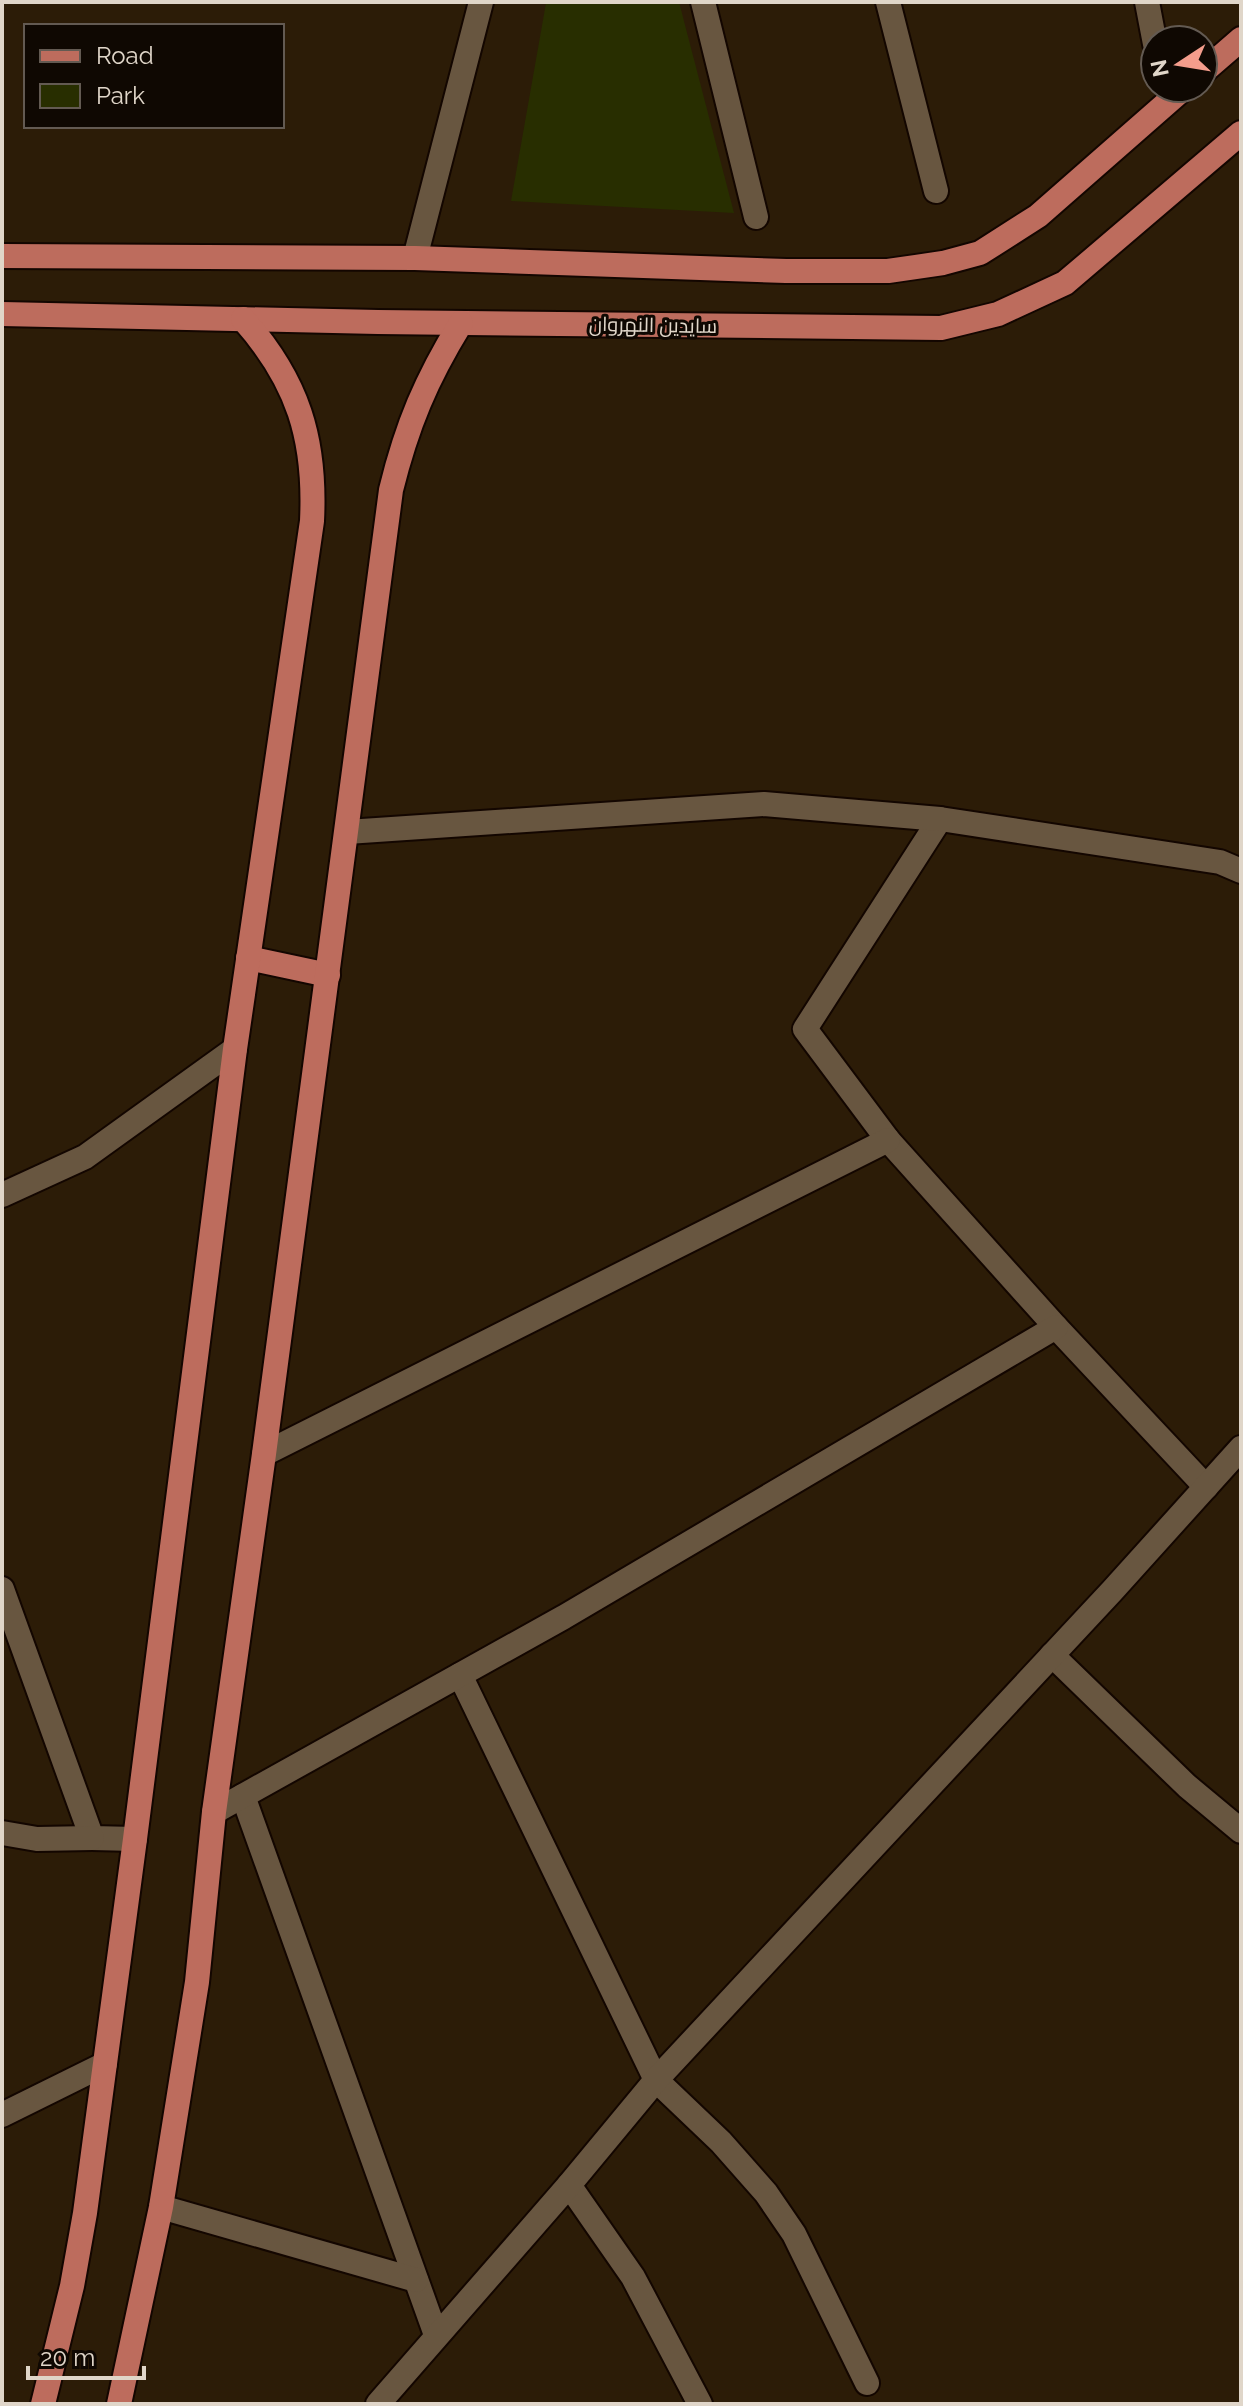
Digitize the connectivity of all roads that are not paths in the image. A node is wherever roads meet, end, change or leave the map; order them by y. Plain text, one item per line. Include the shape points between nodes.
1 (481, 2) edge
2 (703, 2) edge
3 (888, 2) edge
4 (1147, 2) edge
5 (1151, 24) edge
6 (1241, 39) edge
7 (1219, 58) edge
8 (1156, 104) edge
9 (1241, 133) edge
10 (936, 191) dead end
11 (756, 217) dead end
12 (2, 256) edge
13 (415, 258) junction
14 (2, 314) edge
15 (243, 319) junction
16 (461, 323) junction
17 (940, 819) junction
18 (347, 832) junction
19 (1241, 871) edge
20 (248, 958) junction
21 (328, 975) junction
22 (235, 1049) junction
23 (888, 1140) junction
24 (2, 1195) edge
25 (1056, 1327) junction
26 (1241, 1448) edge
27 (264, 1454) junction
28 (1206, 1487) junction
29 (2, 1589) edge
30 (1052, 1655) junction
31 (460, 1675) junction
32 (243, 1796) junction
33 (214, 1812) junction
34 (1241, 1831) edge
35 (2, 1833) edge
36 (92, 1838) junction
37 (135, 1839) junction
38 (105, 2064) junction
39 (656, 2080) junction
40 (2, 2115) edge
41 (569, 2185) junction
42 (161, 2207) junction
43 (416, 2280) junction
44 (436, 2335) junction
45 (867, 2383) dead end
46 (385, 2401) edge
47 (43, 2404) edge
48 (119, 2404) edge
49 (700, 2404) edge

1 - 13 street
2 - 11 street
3 - 10 street
4 - 5 street
6 - 7 main road
8 - 13 main road via 1038,216 980,253 943,263 888,271 802,271
9 - 16 main road, سايدين النهروان via 1065,283 998,314 941,328
12 - 13 main road
14 - 15 main road, سايدين النهروان
15 - 16 main road, سايدين النهروان
15 - 20 main road via 267,346 301,411 314,484
16 - 18 main road via 417,403 391,490
17 - 18 street via 764,804
17 - 19 street via 1220,862
17 - 23 street via 805,1029
18 - 21 main road
20 - 21 main road
20 - 22 main road
21 - 27 main road
22 - 24 street via 85,1157
22 - 37 main road
23 - 25 street
23 - 27 street
25 - 28 street
25 - 31 street
26 - 28 street
27 - 33 main road
28 - 30 street
29 - 36 street
30 - 34 street
30 - 39 street
31 - 32 street
31 - 39 street
32 - 33 street
32 - 43 street
33 - 42 main road via 197,1982
35 - 36 street via 37,1839
36 - 37 street
37 - 38 main road
38 - 40 street
38 - 47 main road via 74,2271
39 - 41 street
39 - 45 street via 766,2193 794,2234
41 - 44 street
41 - 49 street via 633,2277
42 - 43 street
42 - 48 main road
43 - 44 street
44 - 46 street

